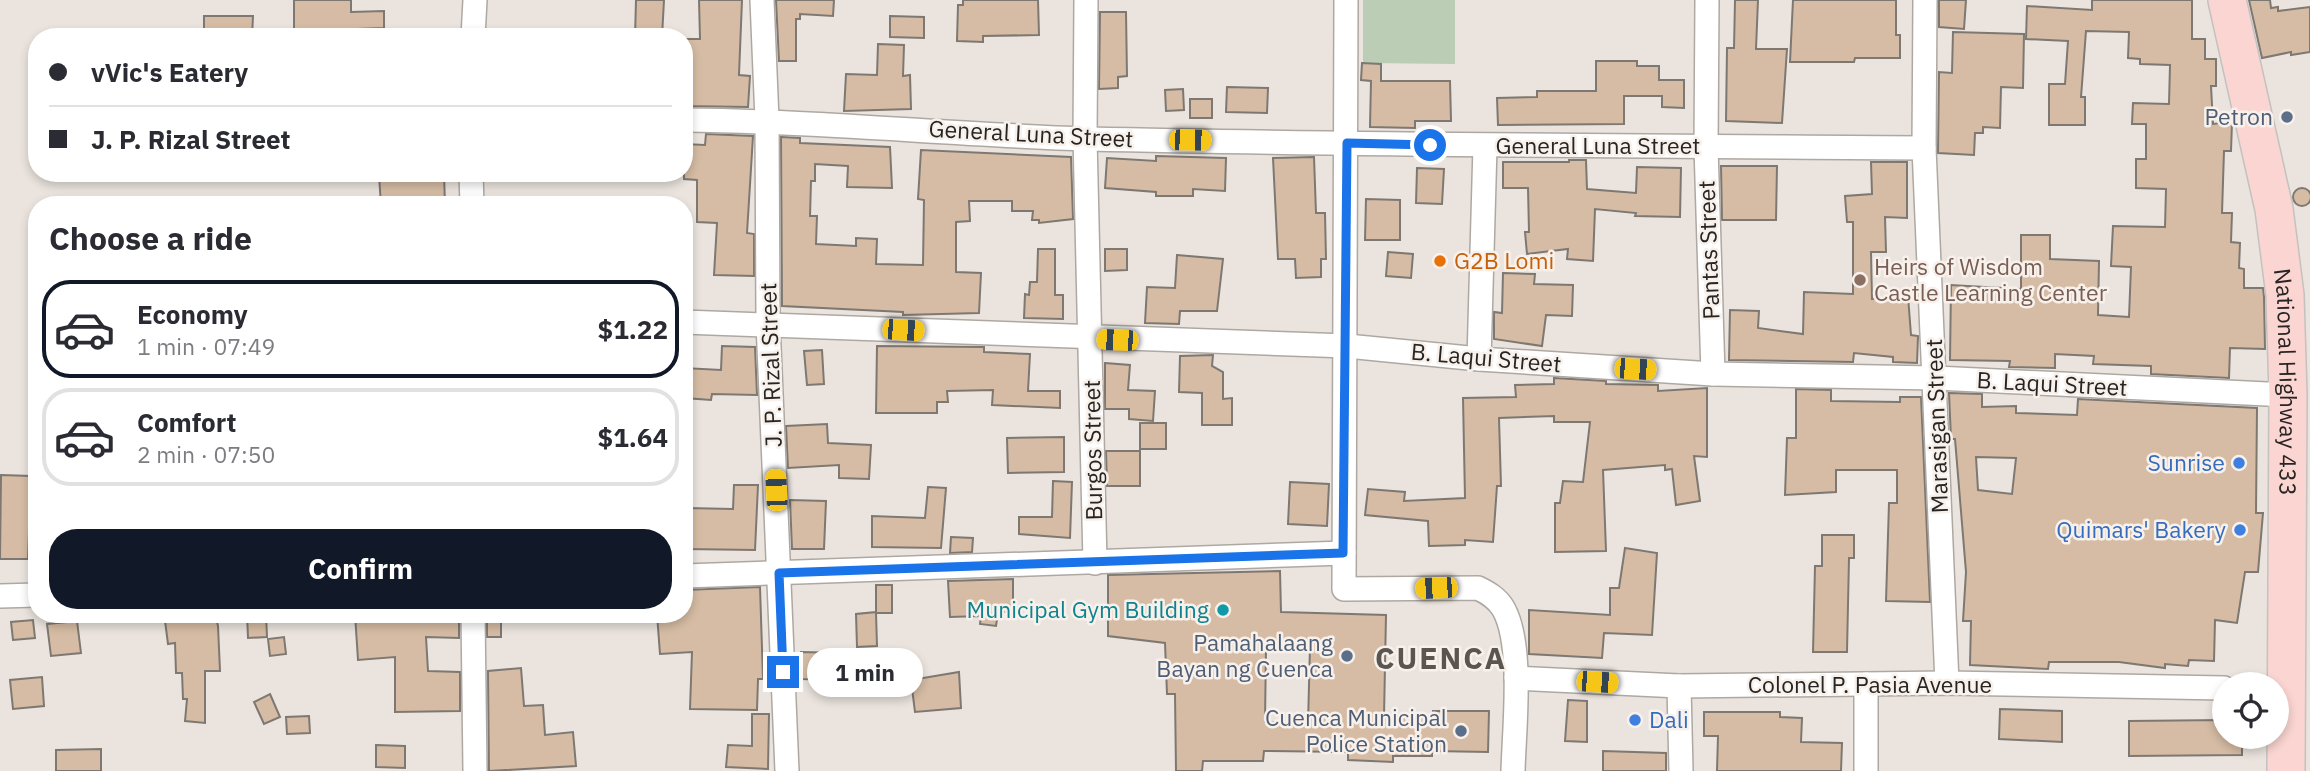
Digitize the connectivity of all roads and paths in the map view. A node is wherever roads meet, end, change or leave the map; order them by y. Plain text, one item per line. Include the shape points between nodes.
1 (475, 0) edge
2 (762, 0) edge
3 (1086, 0) edge
4 (1346, 0) edge
5 (1707, 0) edge
6 (1925, 0) edge
7 (2227, 0) edge
8 (474, 28) edge
9 (693, 120) edge
10 (767, 120) junction
11 (1085, 138) junction
12 (1347, 143) junction
13 (1485, 146) junction
14 (1706, 146) junction
15 (1924, 148) junction
16 (693, 322) edge
17 (768, 323) junction
18 (1092, 339) junction
19 (1347, 346) junction
20 (1479, 359) junction
21 (1713, 374) junction
22 (1936, 378) junction
23 (2288, 395) junction
24 (1343, 553) junction
25 (1095, 563) junction
26 (779, 573) junction
27 (693, 576) edge
28 (28, 595) edge
29 (0, 596) edge
30 (473, 623) edge
31 (2281, 672) edge
32 (1516, 678) junction
33 (1866, 684) junction
34 (1947, 684) junction
35 (1679, 686) junction
36 (2212, 688) edge
37 (2285, 749) edge
38 (475, 771) edge
39 (787, 771) edge
40 (1513, 771) edge
41 (1681, 771) edge
42 (1866, 771) edge
43 (2286, 771) edge

1 - 8 street
2 - 10 street, J. P. Rizal Street
3 - 11 street, Burgos Street
4 - 12 street
5 - 14 street, Pantas Street
6 - 15 street, Marasigan Street
7 - 23 main road, National Highway 433 via 2274,209 2285,295
9 - 10 street, General Luna Street
10 - 11 street, General Luna Street
10 - 17 street, J. P. Rizal Street
11 - 12 street, General Luna Street
11 - 18 street, Burgos Street
12 - 13 street, General Luna Street
12 - 19 street
13 - 14 street, General Luna Street
13 - 20 street
14 - 15 street, General Luna Street
14 - 21 street, Pantas Street
15 - 22 street, Marasigan Street
16 - 17 street, B. Laqui Street
17 - 18 street, B. Laqui Street
17 - 26 street, J. P. Rizal Street
18 - 19 street, B. Laqui Street
18 - 25 street, Burgos Street
19 - 20 street, B. Laqui Street
19 - 24 street
20 - 21 street, B. Laqui Street
21 - 22 street, B. Laqui Street
22 - 23 street, B. Laqui Street
22 - 34 street, Marasigan Street
23 - 31 main road, National Highway 433
24 - 25 street
24 - 32 street via 1344,589 1478,588 1492,595 1510,624
25 - 26 street
26 - 27 street
26 - 39 street, J. P. Rizal Street
28 - 29 street
30 - 38 street
32 - 35 street, Colonel P. Pasia Avenue
32 - 40 street
33 - 34 street, Colonel P. Pasia Avenue
33 - 35 street, Colonel P. Pasia Avenue
33 - 42 street
34 - 36 street, Colonel P. Pasia Avenue
35 - 41 street
37 - 43 main road, National Highway 433

